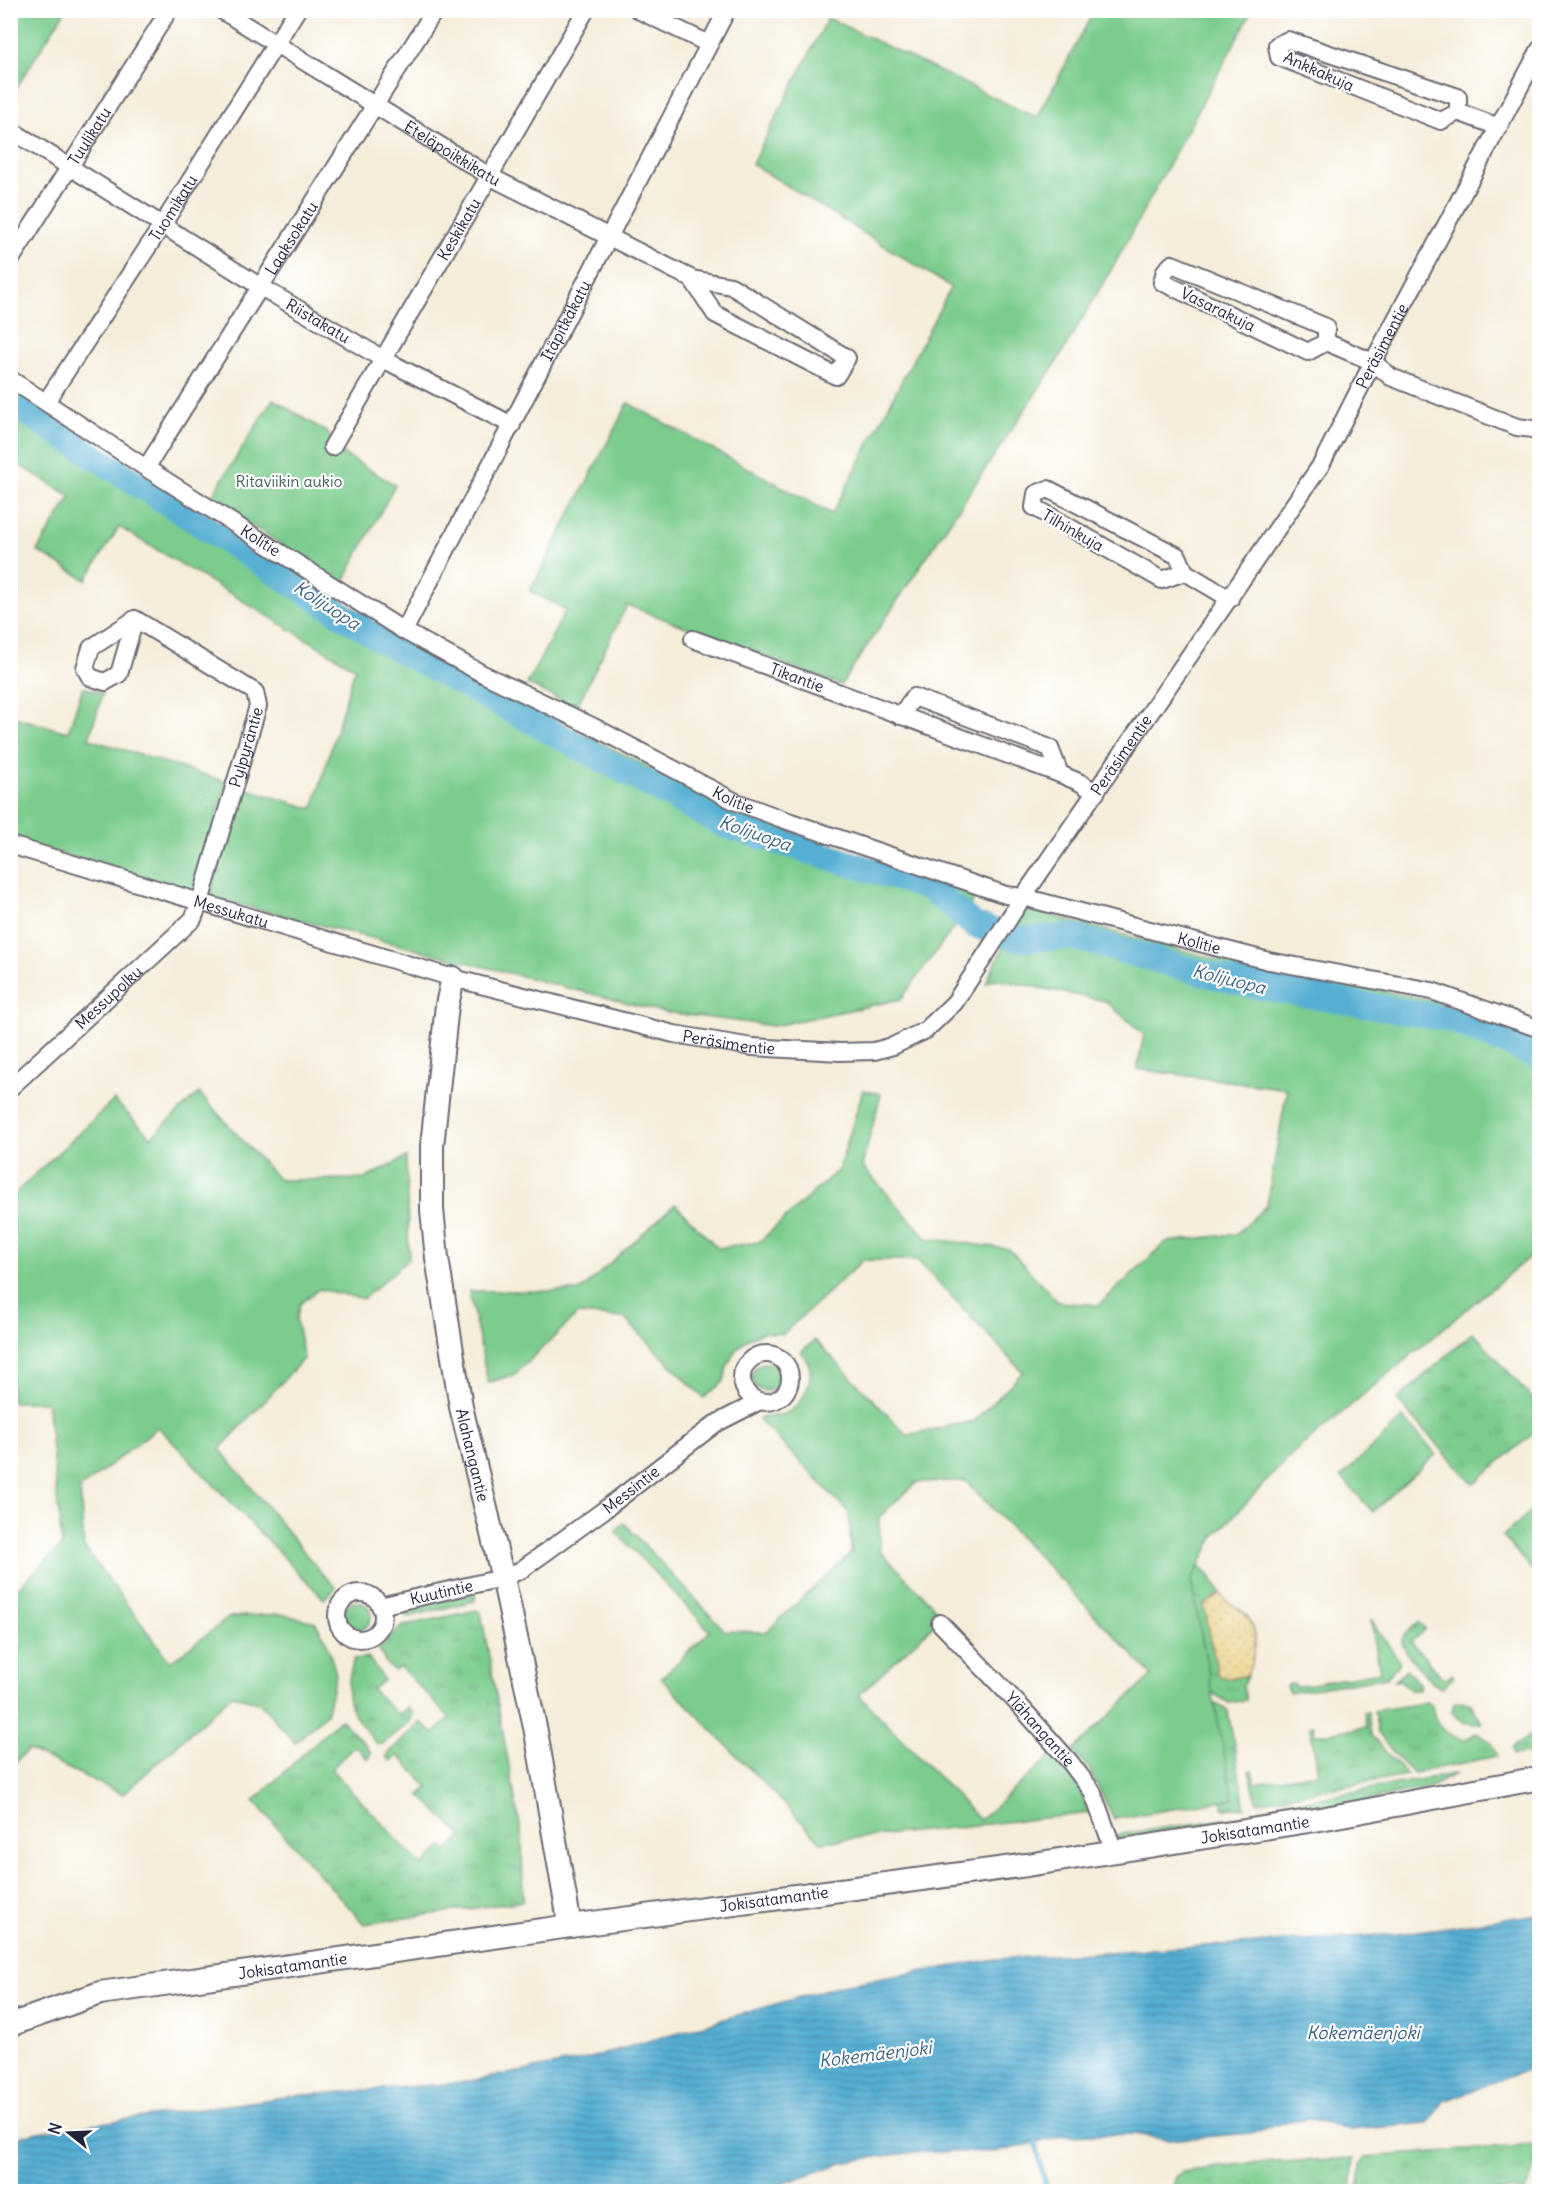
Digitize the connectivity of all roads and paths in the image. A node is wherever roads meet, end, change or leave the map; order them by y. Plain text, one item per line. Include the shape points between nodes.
1 (169, 10) edge
2 (221, 10) edge
3 (297, 10) edge
4 (435, 10) edge
5 (586, 10) edge
6 (638, 10) edge
7 (727, 10) edge
8 (275, 44) junction
9 (708, 44) junction
10 (1539, 49) edge
11 (375, 106) junction
12 (1458, 112) junction
13 (1499, 127) junction
14 (14, 132) dead end
15 (70, 168) junction
16 (491, 177) junction
17 (163, 224) junction
18 (607, 237) junction
19 (10, 261) edge
20 (692, 279) junction
21 (261, 287) junction
22 (1326, 342) junction
23 (383, 358) junction
24 (1373, 362) junction
25 (10, 379) edge
26 (46, 402) junction
27 (512, 425) junction
28 (1539, 430) edge
29 (332, 447) dead end
30 (146, 468) junction
31 (1185, 572) junction
32 (1230, 599) junction
33 (135, 619) dead end
34 (404, 631) junction
35 (693, 639) dead end
36 (1096, 793) junction
37 (10, 845) edge
38 (1023, 897) junction
39 (200, 902) junction
40 (453, 978) junction
41 (1539, 1029) edge
42 (10, 1088) edge
43 (760, 1401) dead end
44 (502, 1578) junction
45 (380, 1606) dead end
46 (940, 1623) dead end
47 (1539, 1778) edge
48 (1114, 1851) junction
49 (570, 1926) junction
50 (10, 2025) edge

1 - 15 street, Tuulikatu
2 - 8 street, Eteläpoikkikatu
3 - 8 street, Tuomikatu
4 - 11 street, Laaksokatu
5 - 16 street, Keskikatu
6 - 9 street
7 - 9 street, Itäpitkäkatu
8 - 11 street, Eteläpoikkikatu
8 - 17 street, Tuomikatu
9 - 18 street, Itäpitkäkatu
10 - 13 street, Peräsimentie
11 - 16 street, Eteläpoikkikatu
11 - 21 street, Laaksokatu
12 - 12 street, Ankkakuja via 1458,98 1288,40 1277,45 1279,57 1441,121
12 - 13 street
13 - 24 street, Peräsimentie
14 - 15 street, Riistakatu
15 - 17 street, Riistakatu
15 - 19 street, Tuulikatu
16 - 18 street, Eteläpoikkikatu
16 - 23 street, Keskikatu
17 - 21 street, Riistakatu
17 - 26 street, Tuomikatu
18 - 20 street, Eteläpoikkikatu
18 - 27 street, Itäpitkäkatu
20 - 20 street, Eteläpoikkikatu via 731,286 847,358 836,376 715,314
21 - 23 street, Riistakatu
21 - 30 street, Laaksokatu
22 - 22 street, Vasarakuja via 1326,327 1172,264 1165,270 1162,282 1308,352
22 - 24 street
23 - 27 street, Riistakatu
23 - 29 street, Keskikatu
24 - 28 street via 1391,376 1517,427
24 - 32 street, Peräsimentie via 1321,465
25 - 26 street, Kolitie
26 - 30 street, Kolitie
27 - 34 street, Itäpitkäkatu
30 - 34 street, Kolitie
31 - 31 street, Tilhinkuja via 1178,556 1048,489 1036,494 1034,507 1162,580
31 - 32 street, Tilhinkuja
32 - 36 street, Peräsimentie
33 - 39 street, Pylpyräntie via 255,692 258,705
34 - 38 street, Kolitie via 734,801 1006,895
35 - 36 street, Tikantie via 1060,774
36 - 38 street, Peräsimentie
37 - 39 street, Messukatu
38 - 40 street, Peräsimentie via 955,1002 926,1030 893,1046 863,1051 752,1047 674,1034
38 - 41 street, Kolitie via 1269,961 1432,991
39 - 40 street, Messukatu
39 - 42 street, Messupolku via 193,919
40 - 44 street, Alahangantie via 432,1146 432,1210 460,1407
43 - 44 street, Messintie via 715,1424 604,1510 521,1570
44 - 45 street, Kuutintie
44 - 49 street, Alahangantie via 536,1732
46 - 48 street, Ylähangantie via 1022,1708 1087,1784
47 - 48 street, Jokisatamantie via 1315,1820
48 - 49 street, Jokisatamantie
49 - 50 street, Jokisatamantie via 100,1993

